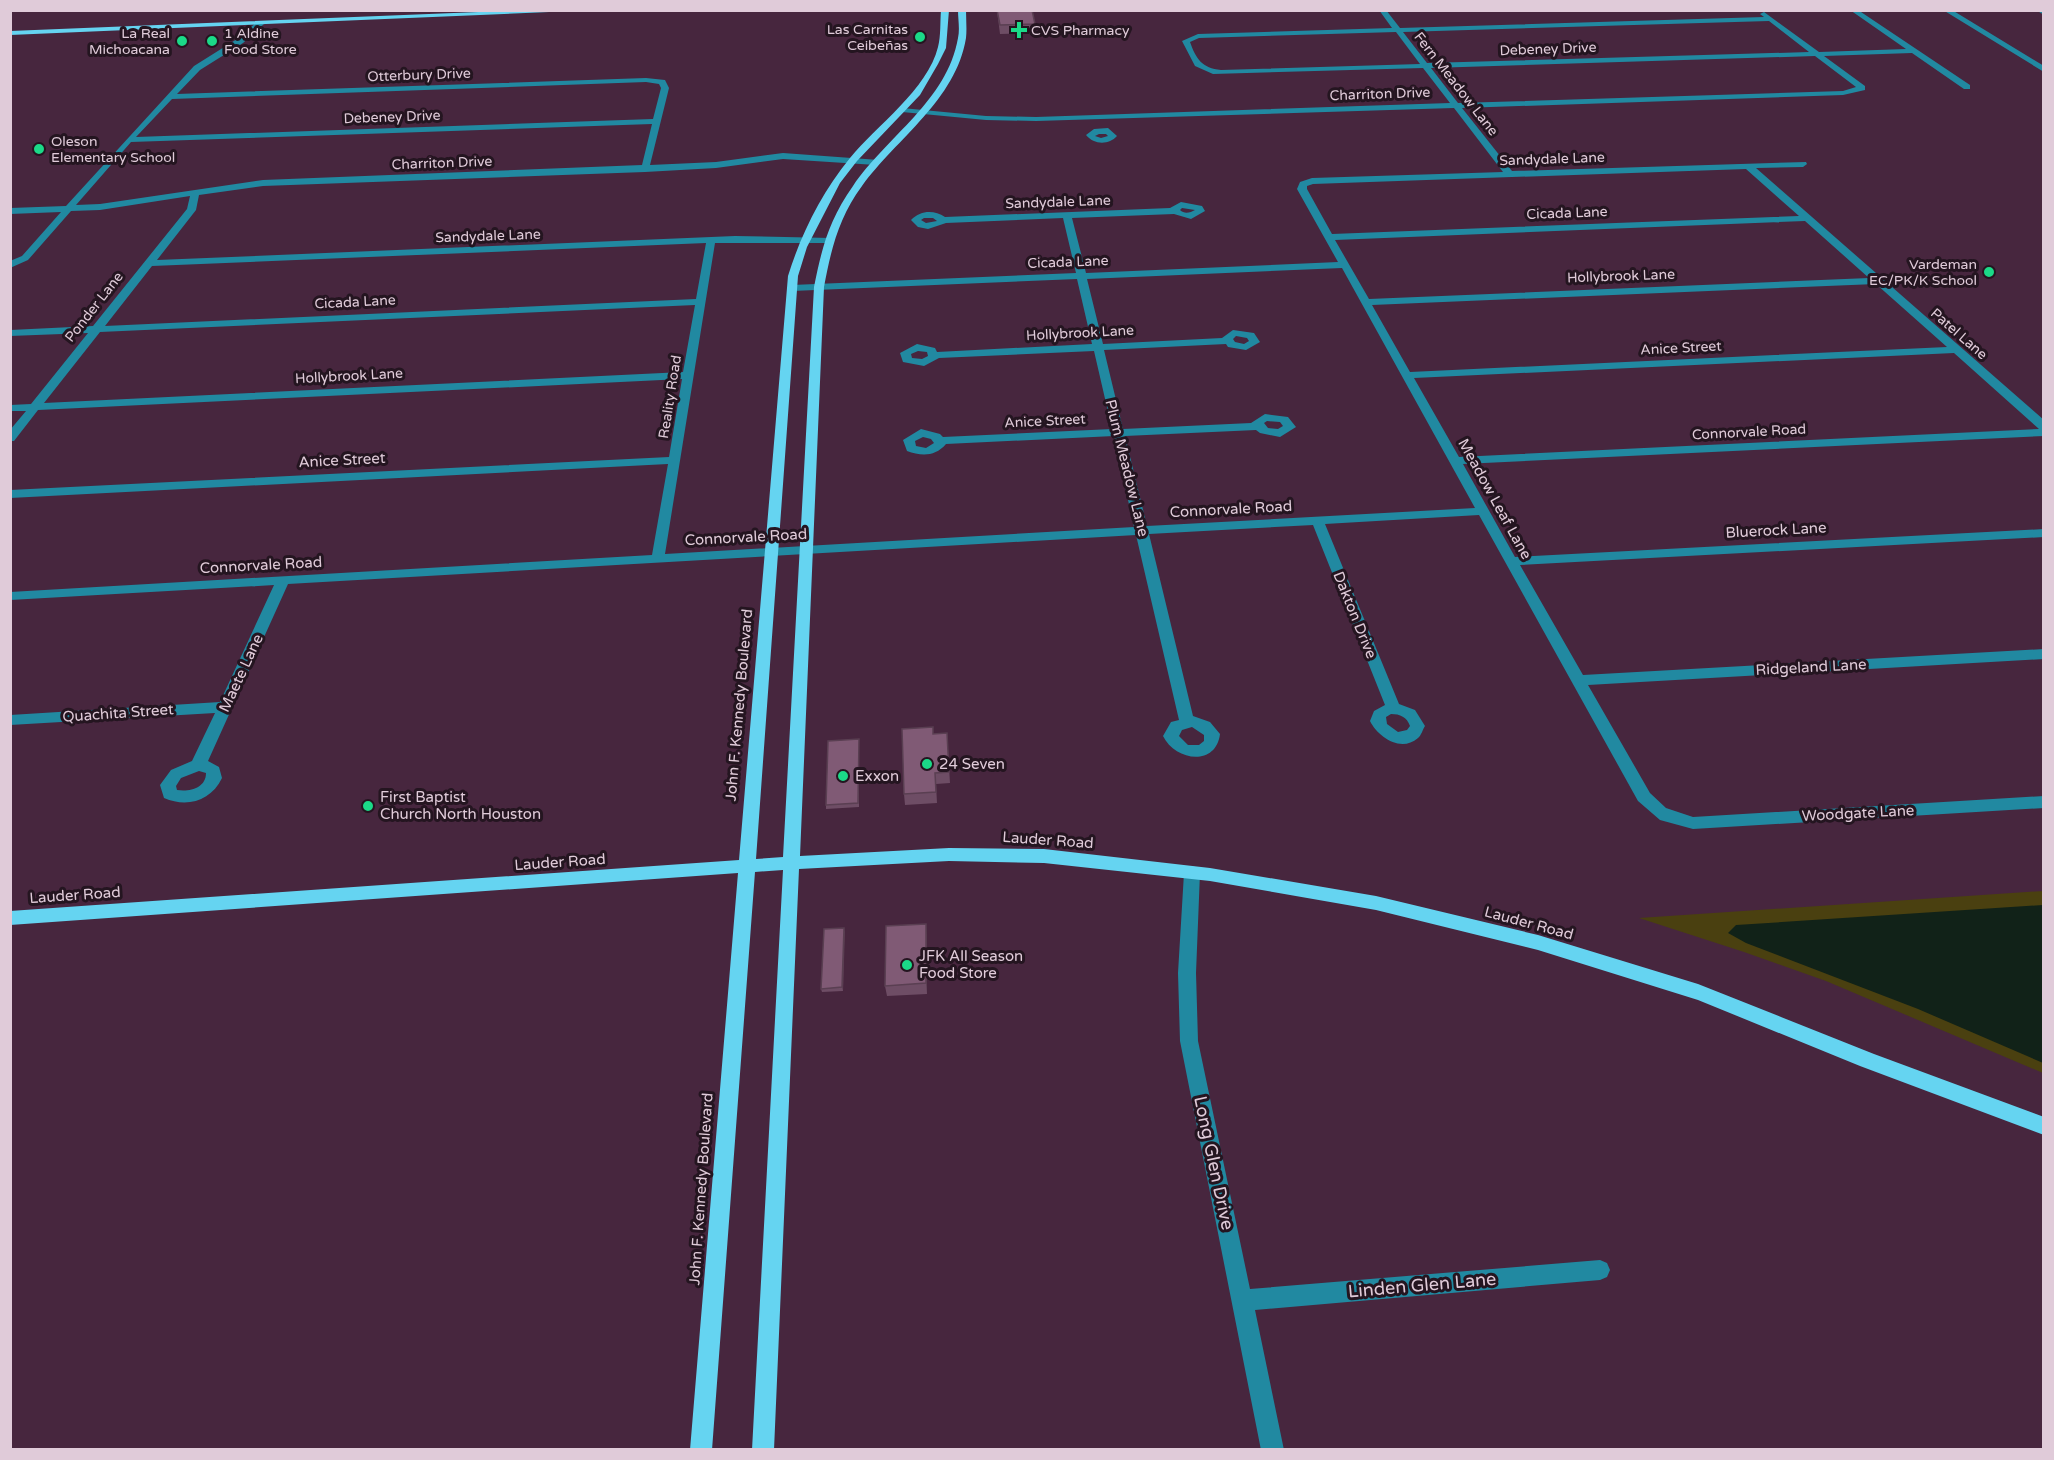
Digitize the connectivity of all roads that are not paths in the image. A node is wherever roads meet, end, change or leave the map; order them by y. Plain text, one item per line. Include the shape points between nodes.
1 (593, 10) edge
2 (945, 10) edge
3 (963, 10) edge
4 (1382, 10) edge
5 (1759, 10) edge
6 (1853, 10) edge
7 (1946, 10) edge
8 (2039, 10) edge
9 (2043, 13) edge
10 (1772, 20) junction
11 (260, 24) junction
12 (1397, 30) junction
13 (10, 33) edge
14 (942, 49) junction
15 (960, 50) junction
16 (1913, 51) junction
17 (1818, 54) junction
18 (1426, 66) junction
19 (2043, 70) edge
20 (1967, 87) dead end
21 (169, 97) junction
22 (1454, 105) junction
23 (902, 110) junction
24 (922, 112) junction
25 (1095, 117) junction
26 (657, 122) junction
27 (1100, 131) dead end
28 (129, 140) junction
29 (854, 159) junction
30 (876, 162) junction
31 (1803, 164) dead end
32 (1748, 166) junction
33 (645, 169) junction
34 (1509, 174) junction
35 (1303, 184) joint
36 (194, 192) junction
37 (70, 208) junction
38 (1174, 210) dead end
39 (10, 211) edge
40 (1067, 215) junction
41 (1807, 218) junction
42 (942, 220) dead end
43 (1329, 237) junction
44 (806, 239) junction
45 (711, 240) junction
46 (828, 240) junction
47 (148, 263) junction
48 (11, 265) edge
49 (1345, 266) junction
50 (1081, 276) junction
51 (1878, 281) junction
52 (819, 287) junction
53 (792, 288) junction
54 (701, 302) junction
55 (1365, 302) junction
56 (96, 329) junction
57 (10, 333) edge
58 (1227, 341) dead end
59 (1098, 347) junction
60 (1957, 350) junction
61 (935, 355) dead end
62 (689, 375) junction
63 (1407, 375) junction
64 (35, 406) junction
65 (10, 408) edge
66 (1258, 426) dead end
67 (2043, 427) edge
68 (2043, 432) edge
69 (1118, 433) junction
70 (10, 438) edge
71 (941, 441) dead end
72 (675, 460) junction
73 (1455, 461) junction
74 (10, 494) edge
75 (1483, 511) junction
76 (1317, 520) junction
77 (1142, 530) junction
78 (2043, 533) edge
79 (805, 550) junction
80 (770, 552) junction
81 (658, 558) junction
82 (1511, 561) junction
83 (283, 580) junction
84 (10, 596) edge
85 (2043, 654) edge
86 (1579, 680) junction
87 (225, 707) junction
88 (1394, 709) dead end
89 (11, 721) edge
90 (1187, 722) dead end
91 (198, 765) dead end
92 (2043, 802) edge
93 (1672, 819) joint
94 (791, 863) junction
95 (746, 867) junction
96 (1192, 873) junction
97 (10, 918) edge
98 (2043, 1126) edge
99 (1600, 1270) dead end
100 (1244, 1300) junction
101 (701, 1449) edge
102 (763, 1449) edge
103 (1273, 1449) edge

1 - 11 main road
2 - 14 main road, John F. Kennedy Boulevard
3 - 15 main road
4 - 12 street, Fern Meadow Lane
5 - 10 street
6 - 16 street
7 - 19 street
8 - 9 street
10 - 12 street
10 - 17 street
11 - 13 main road
11 - 21 street via 197,68
12 - 18 street, Fern Meadow Lane
12 - 18 street, Debeney Drive via 1198,36 1186,41 1198,66 1212,72
14 - 15 main road
14 - 23 main road, John F. Kennedy Boulevard via 917,93
15 - 24 main road via 950,76
16 - 17 street, Debeney Drive
16 - 20 street
17 - 18 street, Debeney Drive
17 - 22 street, Charriton Drive via 1860,86 1859,90
18 - 22 street, Fern Meadow Lane
21 - 26 street, Otterbury Drive via 645,81 662,82 665,88
21 - 28 street
22 - 25 street, Charriton Drive
22 - 34 street, Fern Meadow Lane
23 - 24 street, Charriton Drive
23 - 29 main road, John F. Kennedy Boulevard
24 - 25 street, Charriton Drive via 1010,119
24 - 30 main road
25 - 27 street
26 - 28 street, Debeney Drive
26 - 33 street
28 - 37 street
29 - 30 street, Charriton Drive
29 - 33 street, Charriton Drive via 783,156
29 - 44 main road, John F. Kennedy Boulevard
30 - 46 main road via 845,206
31 - 32 street, Sandydale Lane
32 - 34 street, Sandydale Lane
32 - 41 street, Patel Lane
33 - 36 street, Charriton Drive via 263,183
34 - 35 street, Sandydale Lane
35 - 43 street, Meadow Leaf Lane via 1302,189
36 - 37 street, Charriton Drive via 129,204
36 - 47 street, Ponder Lane via 190,210
37 - 39 street, Charriton Drive
37 - 48 street via 25,258
38 - 40 street, Sandydale Lane
40 - 42 street, Sandydale Lane
40 - 50 street, Plum Meadow Lane
41 - 43 street, Cicada Lane
41 - 51 street, Patel Lane
43 - 49 street, Meadow Leaf Lane
44 - 45 street, Sandydale Lane
44 - 46 street, Sandydale Lane
44 - 53 main road, John F. Kennedy Boulevard
45 - 47 street, Sandydale Lane
45 - 54 street, Reality Road
46 - 52 main road
47 - 56 street, Ponder Lane
49 - 50 street, Cicada Lane
49 - 55 street, Meadow Leaf Lane
50 - 52 street, Cicada Lane
50 - 59 street, Plum Meadow Lane
51 - 55 street, Hollybrook Lane
51 - 60 street, Patel Lane
52 - 53 street, Cicada Lane
52 - 79 main road
53 - 80 main road, John F. Kennedy Boulevard
54 - 56 street, Cicada Lane
54 - 62 street, Reality Road
55 - 63 street, Meadow Leaf Lane
56 - 57 street, Cicada Lane
56 - 64 street, Ponder Lane
58 - 59 street, Hollybrook Lane
59 - 61 street, Hollybrook Lane
59 - 69 street, Plum Meadow Lane
60 - 63 street, Anice Street
60 - 67 street, Patel Lane
62 - 64 street, Hollybrook Lane
62 - 72 street, Reality Road
63 - 73 street, Meadow Leaf Lane
64 - 65 street, Hollybrook Lane
64 - 70 street, Ponder Lane
66 - 69 street, Anice Street
68 - 73 street, Connorvale Road
69 - 71 street, Anice Street
69 - 77 street, Plum Meadow Lane
72 - 74 street, Anice Street
72 - 81 street, Reality Road
73 - 75 street, Meadow Leaf Lane
75 - 76 street, Connorvale Road
75 - 82 street, Meadow Leaf Lane
76 - 77 street, Connorvale Road
76 - 88 street, Dakton Drive
77 - 79 street, Connorvale Road
77 - 90 street, Plum Meadow Lane
78 - 82 street, Bluerock Lane
79 - 80 street, Connorvale Road
79 - 94 main road
80 - 81 street, Connorvale Road
80 - 95 main road, John F. Kennedy Boulevard
81 - 83 street, Connorvale Road
82 - 86 street, Meadow Leaf Lane
83 - 84 street, Connorvale Road
83 - 87 street, Maete Lane
85 - 86 street, Ridgeland Lane
86 - 93 street, Meadow Leaf Lane via 1644,797 1655,811
87 - 89 street, Quachita Street
87 - 91 street, Maete Lane
92 - 93 street, Woodgate Lane via 1694,823
94 - 95 main road, Lauder Road
94 - 96 main road, Lauder Road via 987,854 1044,856
94 - 102 main road
95 - 97 main road, Lauder Road
95 - 101 main road, John F. Kennedy Boulevard
96 - 98 main road, Lauder Road via 1320,891 1580,956 1718,999
96 - 100 street, Long Glen Drive via 1188,1041
99 - 100 street, Linden Glen Lane
100 - 103 street, Long Glen Drive

